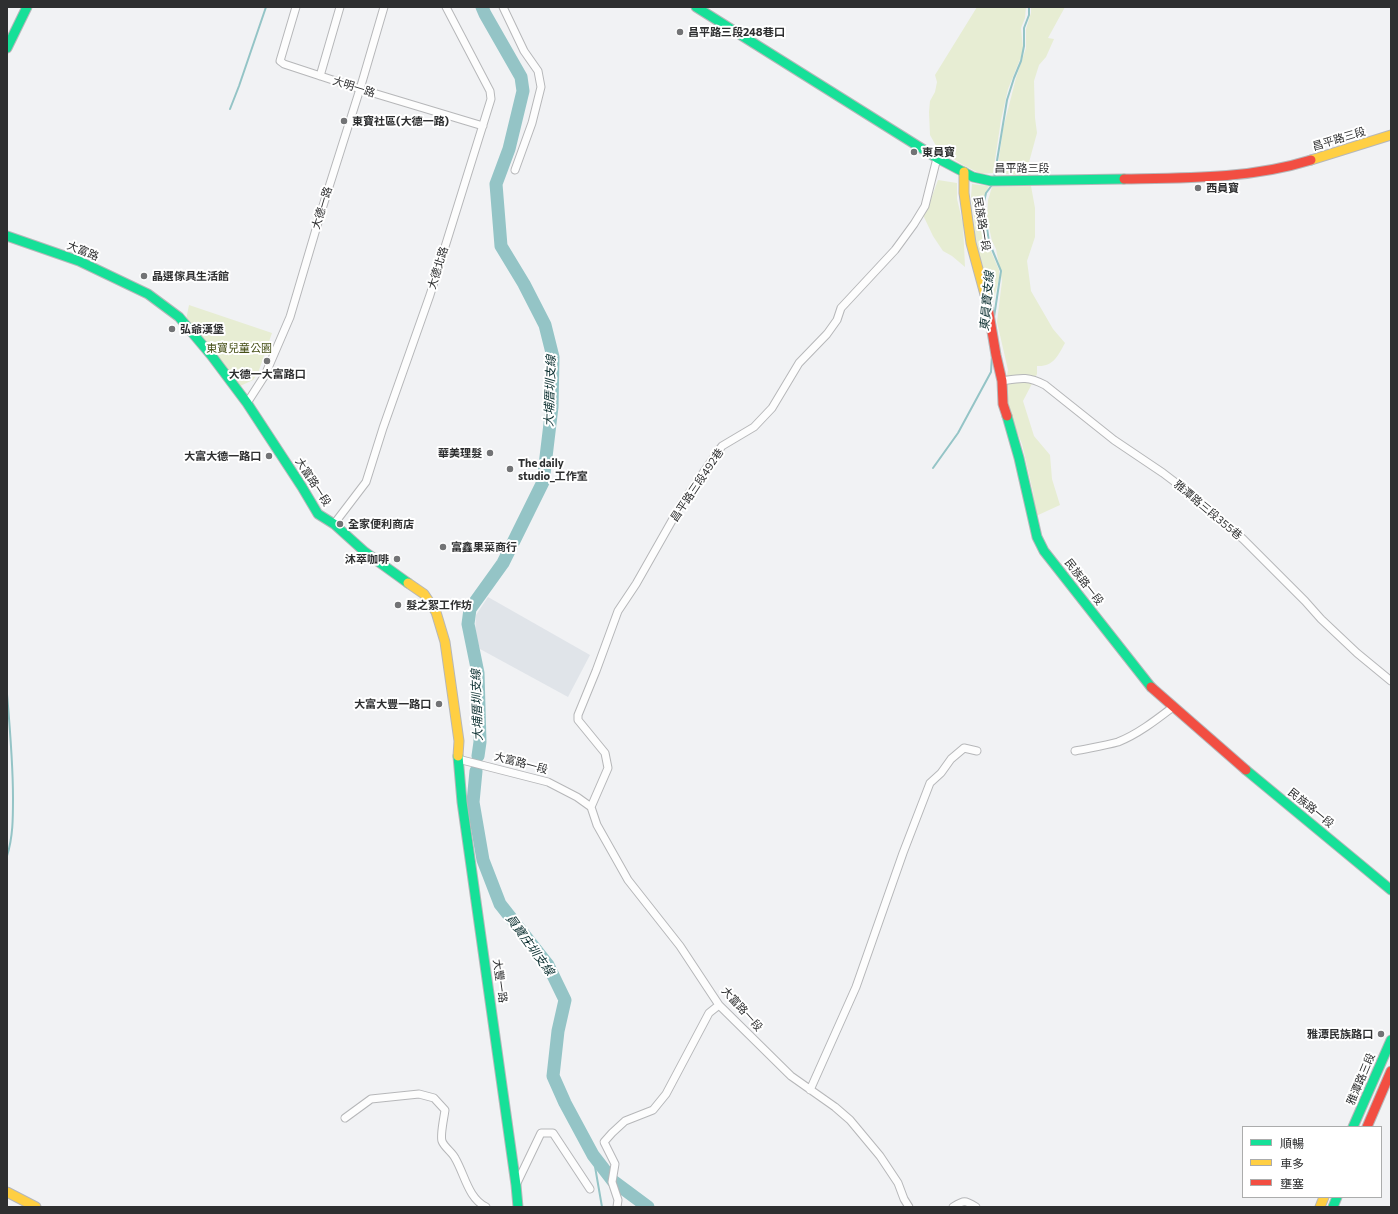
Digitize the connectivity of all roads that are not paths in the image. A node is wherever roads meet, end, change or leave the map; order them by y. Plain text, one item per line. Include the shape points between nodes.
1 (27, 7) edge
2 (296, 7) edge
3 (340, 7) edge
4 (384, 7) edge
5 (503, 7) edge
6 (696, 7) edge
7 (446, 8) edge
8 (7, 48) edge
9 (320, 76) junction
10 (360, 89) junction
11 (484, 126) junction
12 (1391, 135) edge
13 (937, 158) junction
14 (515, 170) dead end
15 (964, 172) junction
16 (7, 236) edge
17 (148, 294) joint
18 (1002, 381) junction
19 (247, 403) junction
20 (334, 524) junction
21 (1391, 681) edge
22 (1173, 707) junction
23 (977, 751) dead end
24 (1075, 751) dead end
25 (458, 759) junction
26 (591, 807) junction
27 (1391, 890) edge
28 (719, 1005) junction
29 (1391, 1040) edge
30 (1391, 1071) edge
31 (810, 1090) junction
32 (345, 1118) dead end
33 (1353, 1126) edge
34 (1367, 1126) edge
35 (516, 1185) junction
36 (590, 1189) dead end
37 (7, 1192) edge
38 (36, 1207) edge
39 (486, 1207) edge
40 (518, 1207) edge
41 (617, 1207) edge
42 (909, 1207) edge
43 (953, 1207) edge
44 (976, 1207) edge

1 - 8 street
2 - 9 street, 大明一路 via 280,61
3 - 9 street
4 - 10 street, 大德一路
5 - 14 street via 524,51 538,71 541,86 532,123
6 - 13 street, 昌平路三段
7 - 11 street, 大德北路 via 490,91 491,99
9 - 10 street, 大明一路
10 - 11 street, 大明一路
10 - 19 street, 大德一路 via 290,317 265,375
11 - 20 street, 大德北路 via 366,482
12 - 15 street, 昌平路三段 via 1291,166 1241,175 995,181 979,179
13 - 15 street, 昌平路三段
13 - 26 street, 昌平路三段492巷 via 925,206 914,224 895,250 841,308 837,320 799,363 772,408 754,427 722,446 682,503 618,611 578,715 578,720 605,753 608,768
15 - 18 street, 民族路一段 via 971,243 986,296
16 - 17 street, 大富路 via 79,261
17 - 19 street, 大富路一段 via 179,317
18 - 21 street, 雅潭路三段355巷 via 1024,377 1045,385 1114,440 1163,473 1243,540 1321,619
18 - 22 street, 民族路一段 via 1003,404 1019,458 1037,537 1044,551 1152,689
19 - 20 street, 大富路一段 via 318,514
20 - 25 street, 大富路一段 via 365,552 430,600 446,642 459,741
22 - 24 street via 1131,736
22 - 27 street, 民族路一段
23 - 31 street via 964,748 930,784 856,987
25 - 26 street, 大富路一段 via 548,782
25 - 35 street, 大豐一路
26 - 28 street, 大富路一段 via 597,825 628,880 680,946
28 - 31 street, 大富路一段 via 791,1076
28 - 41 street via 710,1013 666,1094 653,1110 625,1121 604,1142 615,1164 612,1182 618,1200
29 - 33 street, 雅潭路三段
30 - 34 street
31 - 42 street, 大富路一段 via 850,1120 898,1183
32 - 39 street via 371,1099 419,1094 434,1098 445,1110 442,1141 455,1158 472,1195
35 - 36 street via 541,1133 553,1133
35 - 40 street, 大豐一路
37 - 38 street
43 - 44 street via 962,1201 968,1201

